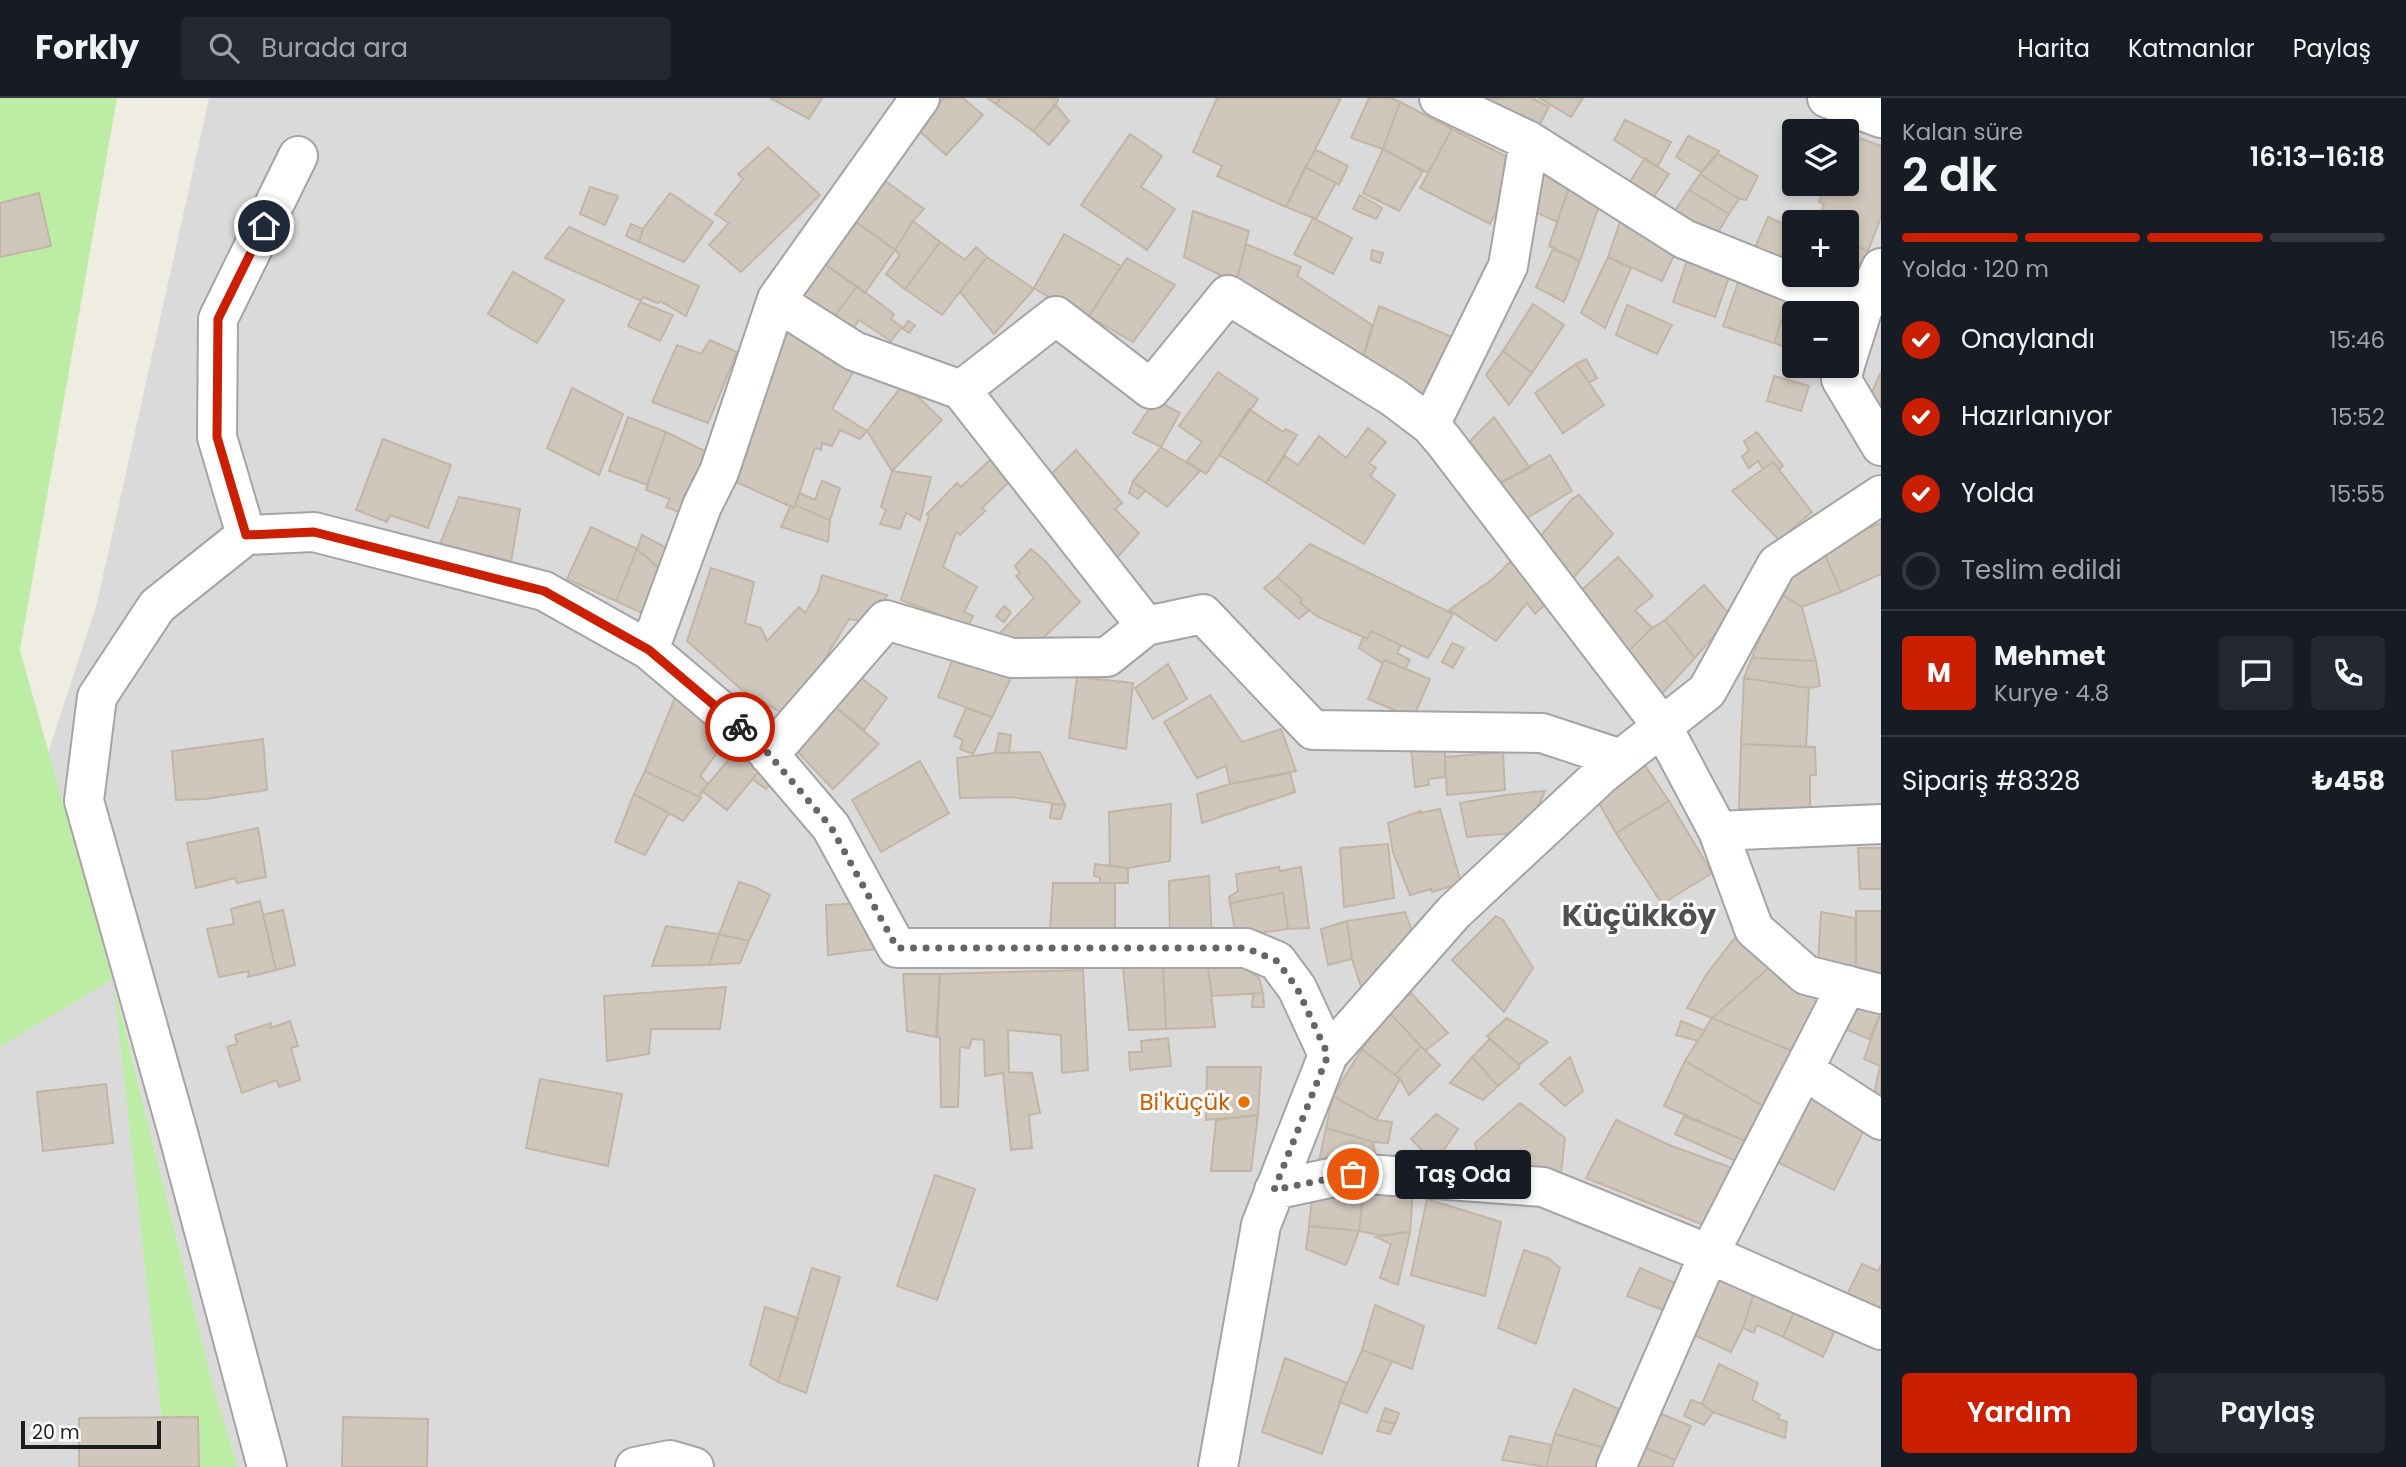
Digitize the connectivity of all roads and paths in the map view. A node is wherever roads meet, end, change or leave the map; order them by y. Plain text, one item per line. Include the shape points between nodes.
1 (920, 98) edge
2 (1827, 98) edge
3 (1460, 102) edge
4 (1881, 118) edge
5 (1529, 141) junction
6 (298, 156) dead end
7 (1881, 268) edge
8 (778, 299) junction
9 (1862, 311) junction
10 (1859, 321) edge
11 (1841, 378) edge
12 (961, 390) junction
13 (1430, 425) junction
14 (1881, 446) edge
15 (1881, 495) edge
16 (246, 535) junction
17 (1146, 626) junction
18 (649, 650) junction
19 (1662, 726) junction
20 (769, 755) junction
21 (1621, 759) junction
22 (1881, 824) edge
23 (1718, 831) junction
24 (1864, 989) edge
25 (1328, 1055) junction
26 (1804, 1070) junction
27 (1881, 1120) edge
28 (1274, 1190) junction
29 (1709, 1254) junction
30 (1881, 1330) edge
31 (267, 1467) edge
32 (635, 1467) edge
33 (694, 1467) edge
34 (1218, 1467) edge
35 (1616, 1467) edge

1 - 8 street
2 - 4 street
3 - 5 street
5 - 9 street via 1684,239
5 - 13 street via 1508,267
6 - 16 street via 218,319 217,437
7 - 9 street
8 - 12 street via 854,351
8 - 18 street via 719,472
9 - 10 street
11 - 14 street
12 - 13 street via 1056,316 1151,388 1228,295 1393,397
12 - 17 street
13 - 19 street
15 - 19 street via 1777,564 1707,691
16 - 18 street via 314,532 544,591
16 - 31 street via 157,606 97,697 84,801
17 - 20 street via 1107,657 1012,658 886,620
17 - 21 street via 1203,614 1313,730 1542,733
18 - 20 street
19 - 21 street
19 - 23 street
20 - 25 street via 831,827 897,948 1246,948 1277,961 1297,988
21 - 25 street via 1454,912
22 - 23 street
23 - 24 street via 1754,929 1806,975
24 - 26 street
25 - 28 street
26 - 27 street
26 - 29 street
28 - 29 street via 1353,1174 1543,1187
28 - 34 street via 1261,1225
29 - 30 street
29 - 35 street
32 - 33 street via 670,1460

